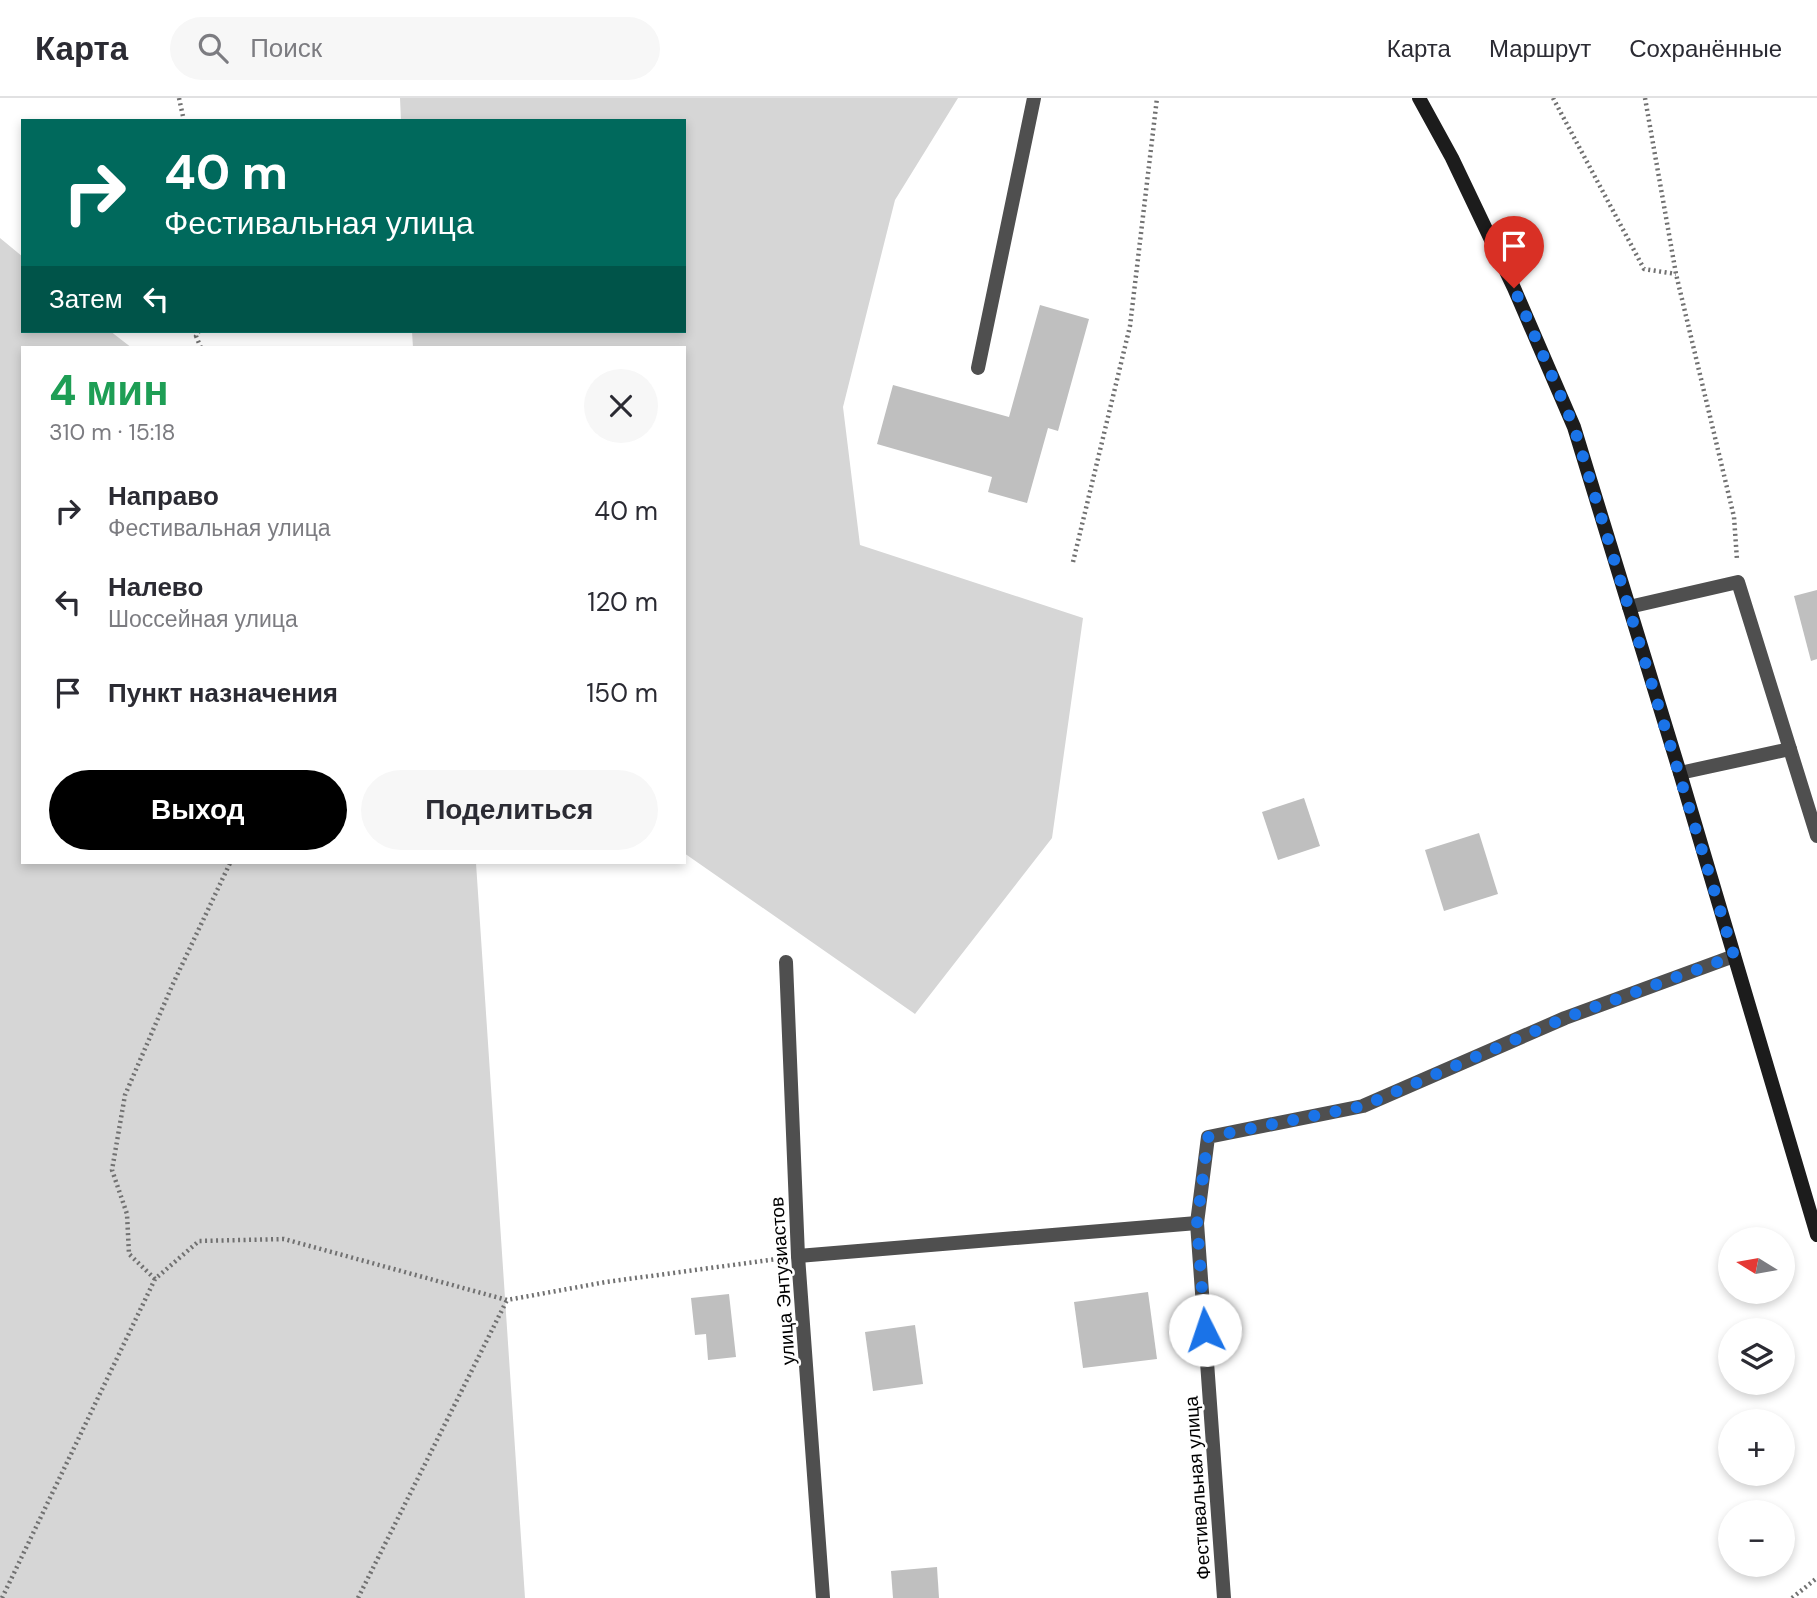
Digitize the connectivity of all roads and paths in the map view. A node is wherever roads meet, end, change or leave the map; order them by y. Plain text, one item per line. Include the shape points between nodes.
1 (179, 98) edge
2 (1034, 98) edge
3 (1157, 98) edge
4 (1419, 98) edge
5 (1553, 98) edge
6 (1645, 98) edge
7 (184, 119) edge
8 (1676, 274) junction
9 (978, 368) dead end
10 (1073, 562) dead end
11 (1738, 582) junction
12 (1629, 607) junction
13 (1790, 749) junction
14 (1680, 773) junction
15 (1817, 836) edge
16 (230, 864) edge
17 (1734, 956) junction
18 (786, 962) dead end
19 (1197, 1223) junction
20 (1817, 1235) edge
21 (798, 1256) junction
22 (155, 1279) junction
23 (507, 1300) junction
24 (1817, 1577) edge
25 (2, 1598) edge
26 (358, 1598) edge
27 (823, 1598) edge
28 (1224, 1598) edge
29 (1792, 1598) edge

1 - 7 path
2 - 9 street
3 - 10 path via 1130,326
4 - 12 main road via 1458,169 1574,427
5 - 8 path via 1644,269
6 - 8 path
8 - 11 path via 1734,517
11 - 12 street
11 - 13 street
12 - 14 main road
13 - 14 street
13 - 15 street
14 - 17 main road
16 - 22 path via 125,1095 111,1170 127,1214 129,1254
17 - 19 street, Фестивальная улица via 1565,1018 1363,1106 1208,1137
17 - 20 main road
18 - 21 street, улица Энтузиастов
19 - 21 street
19 - 28 street, Фестивальная улица
21 - 23 path
21 - 27 street, улица Энтузиастов
22 - 23 path via 199,1241 284,1239
22 - 25 path
23 - 26 path
24 - 29 path

